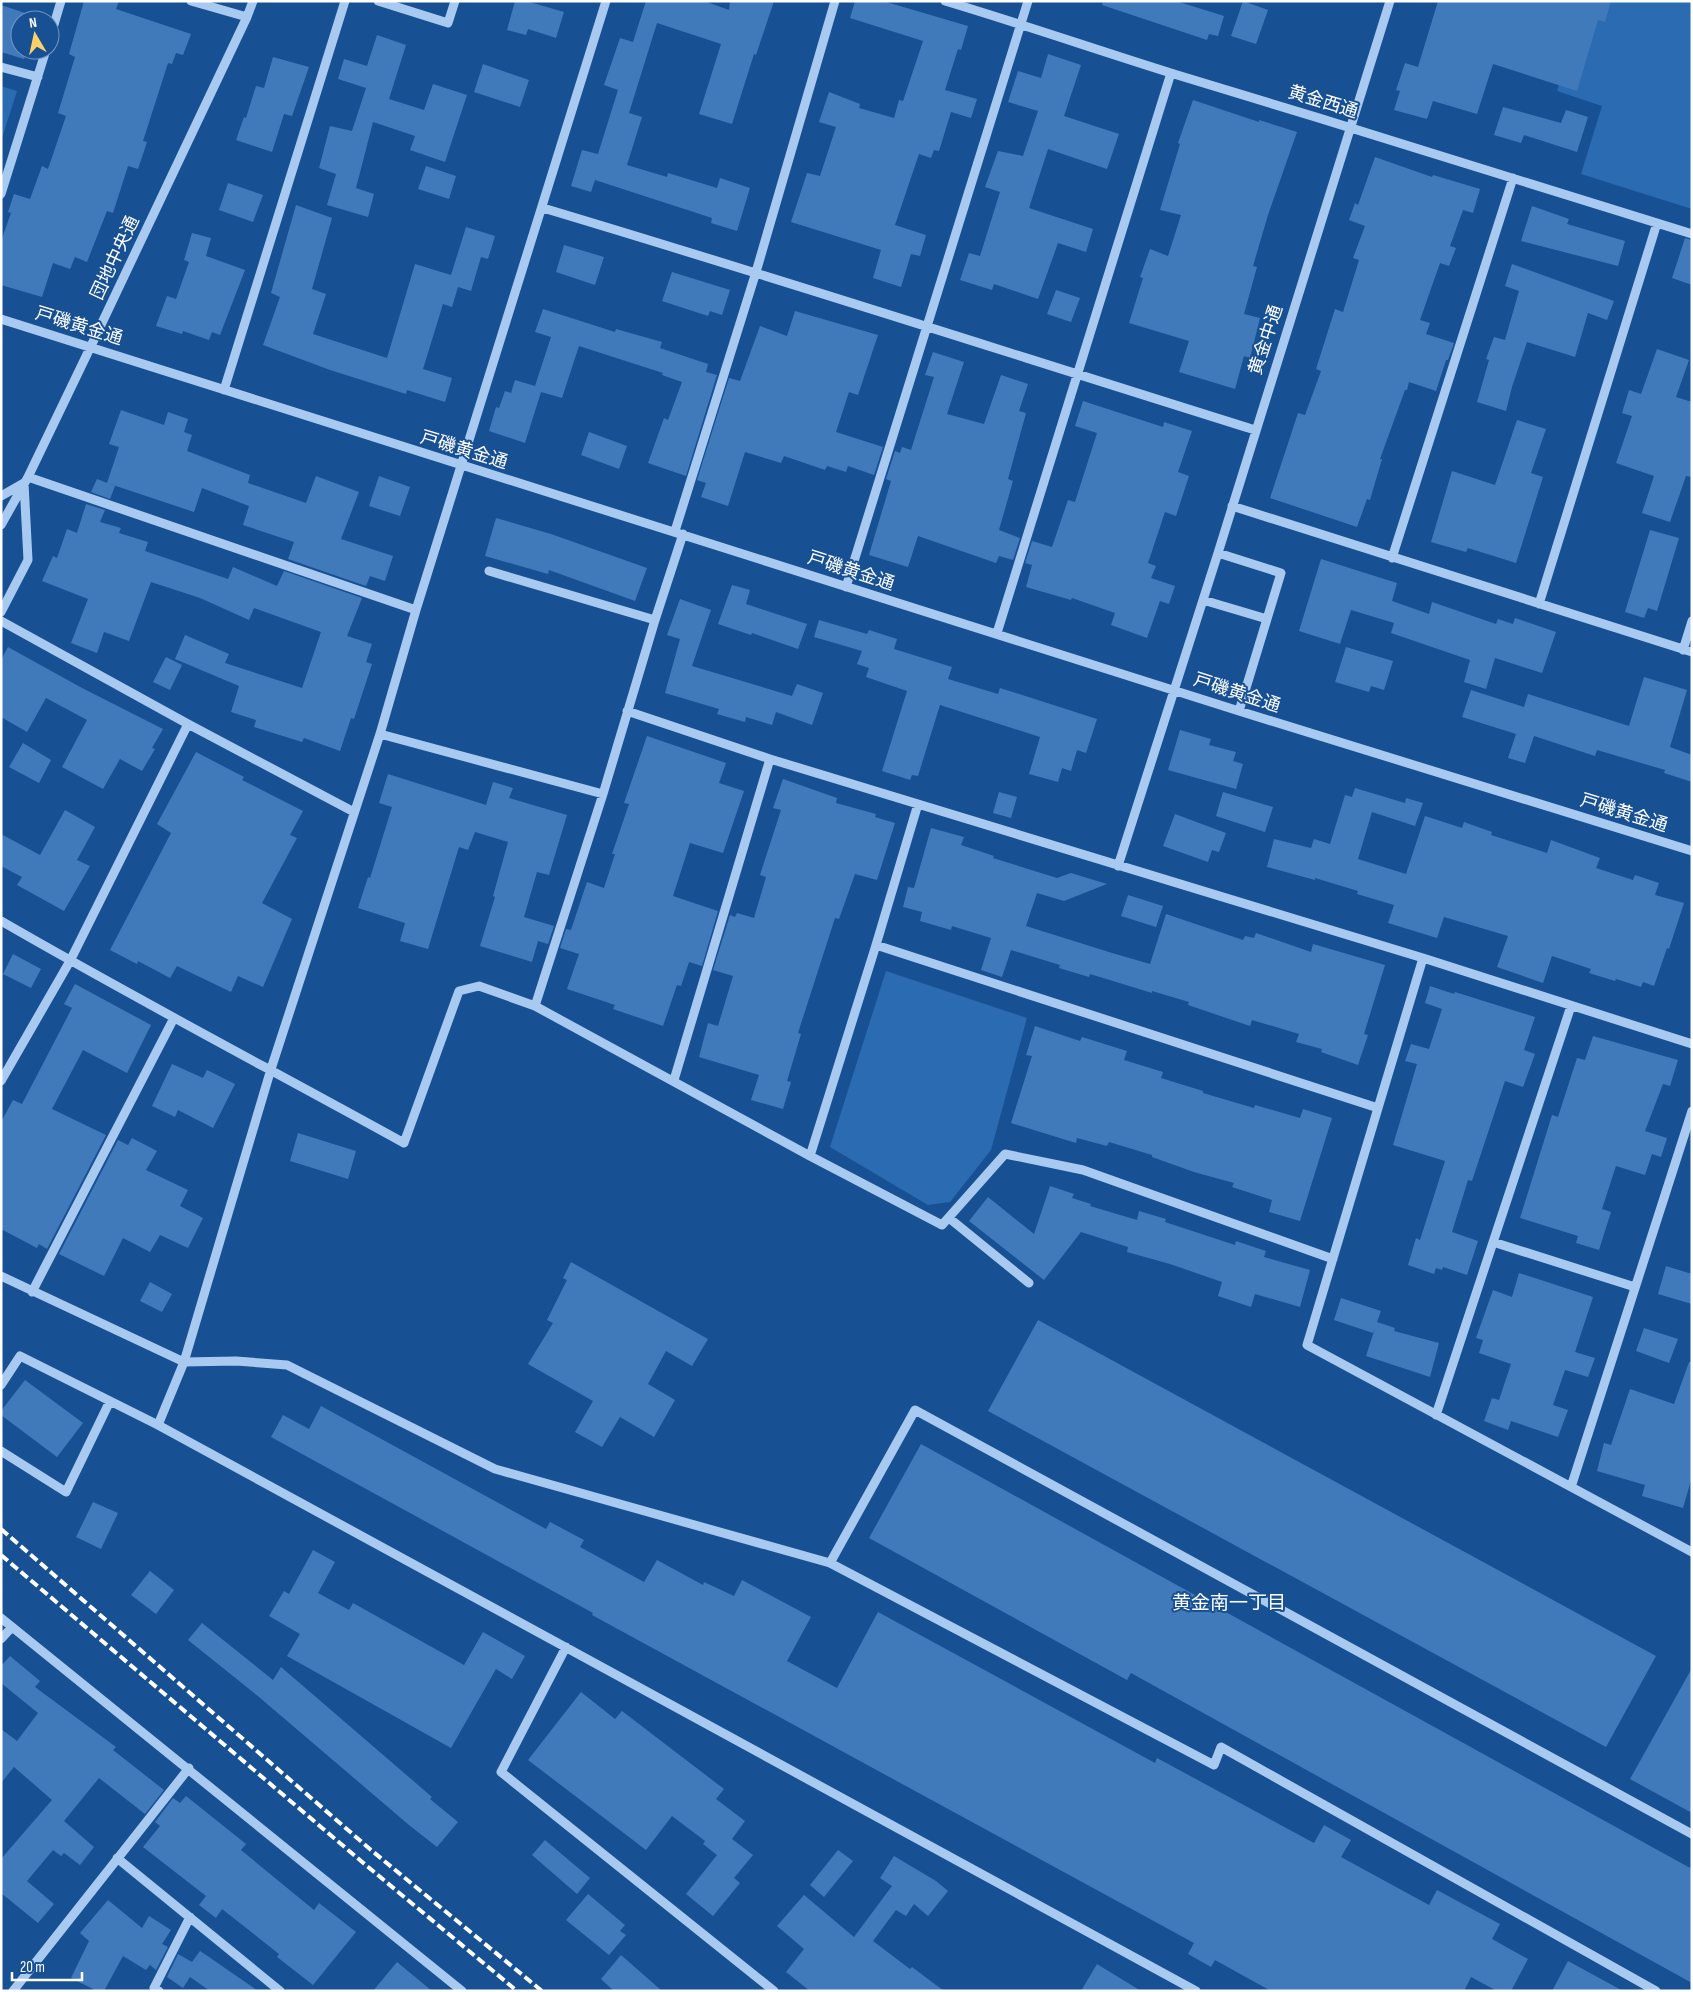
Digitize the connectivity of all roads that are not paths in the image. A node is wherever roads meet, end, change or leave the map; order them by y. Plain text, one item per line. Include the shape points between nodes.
1 (191, 1) edge
2 (252, 1) edge
3 (345, 1) edge
4 (378, 1) edge
5 (456, 1) edge
6 (606, 1) edge
7 (835, 1) edge
8 (945, 1) edge
9 (1028, 1) edge
10 (1390, 1) edge
11 (247, 17) junction
12 (1021, 23) junction
13 (43, 60) edge
14 (1, 67) edge
15 (1171, 73) junction
16 (38, 77) junction
17 (1351, 127) junction
18 (1513, 178) junction
19 (1, 194) edge
20 (543, 208) junction
21 (1657, 223) junction
22 (1692, 234) edge
23 (756, 272) junction
24 (1, 319) edge
25 (927, 327) junction
26 (91, 346) junction
27 (1076, 374) junction
28 (224, 390) junction
29 (1255, 430) junction
30 (462, 466) junction
31 (26, 480) junction
32 (1, 496) edge
33 (1232, 506) junction
34 (1, 525) edge
35 (679, 533) junction
36 (1218, 554) junction
37 (1392, 558) junction
38 (489, 572) dead end
39 (846, 587) junction
40 (1203, 600) junction
41 (1539, 604) junction
42 (416, 610) junction
43 (1, 612) edge
44 (1267, 619) junction
45 (654, 620) junction
46 (1692, 621) edge
47 (1, 622) edge
48 (997, 633) junction
49 (1687, 651) edge
50 (1174, 689) junction
51 (628, 711) junction
52 (1239, 711) junction
53 (188, 724) junction
54 (380, 734) junction
55 (770, 759) junction
56 (603, 794) junction
57 (918, 804) junction
58 (354, 812) junction
59 (1692, 851) edge
60 (1118, 866) junction
61 (1, 921) edge
62 (876, 945) junction
63 (1423, 958) junction
64 (70, 961) junction
65 (535, 1006) junction
66 (1571, 1006) junction
67 (174, 1018) junction
68 (1692, 1044) edge
69 (271, 1069) junction
70 (674, 1080) junction
71 (1, 1081) edge
72 (1378, 1108) junction
73 (1692, 1111) edge
74 (810, 1156) junction
75 (949, 1218) junction
76 (1493, 1242) junction
77 (1333, 1259) junction
78 (1, 1276) edge
79 (1029, 1283) dead end
80 (1635, 1287) junction
81 (32, 1292) junction
82 (184, 1362) junction
83 (1, 1385) edge
84 (110, 1401) junction
85 (1436, 1415) junction
86 (158, 1425) junction
87 (1, 1450) edge
88 (1571, 1487) junction
89 (1692, 1552) edge
90 (830, 1562) junction
91 (1, 1618) edge
92 (12, 1627) junction
93 (1, 1639) edge
94 (566, 1647) junction
95 (189, 1768) junction
96 (1692, 1834) edge
97 (117, 1858) junction
98 (190, 1917) junction
99 (13, 1991) edge
100 (159, 1991) edge
101 (280, 1991) edge
102 (462, 1991) edge
103 (774, 1991) edge
104 (1196, 1991) edge
105 (1656, 1991) edge

1 - 11 street
2 - 11 street, 団地中央通
3 - 28 street
4 - 5 street via 448,23
6 - 20 street
7 - 23 street
8 - 12 street, 黄金西通
9 - 12 street
10 - 17 street, 黄金中通
11 - 26 street, 団地中央通
12 - 15 street, 黄金西通
12 - 25 street
13 - 16 street
14 - 16 street
15 - 17 street, 黄金西通
15 - 27 street
16 - 19 street
17 - 18 street, 黄金西通
17 - 29 street, 黄金中通
18 - 21 street, 黄金西通
18 - 37 street
20 - 23 street
20 - 30 street
21 - 22 street, 黄金西通
21 - 41 street
23 - 25 street
23 - 35 street
24 - 26 street, 戸磯黄金通
25 - 27 street
25 - 39 street
26 - 28 street, 戸磯黄金通
26 - 31 street, 団地中央通
27 - 29 street
27 - 48 street
28 - 30 street, 戸磯黄金通
29 - 33 street, 黄金中通
30 - 35 street, 戸磯黄金通
30 - 42 street
31 - 32 street
31 - 34 street, 団地中央通
31 - 42 street
31 - 43 street via 28,560
33 - 36 street, 黄金中通
33 - 37 street
35 - 39 street, 戸磯黄金通
35 - 45 street
36 - 40 street, 黄金中通
36 - 44 street via 1281,572
37 - 41 street
38 - 45 street
39 - 48 street, 戸磯黄金通
40 - 44 street
40 - 50 street, 黄金中通
41 - 49 street
42 - 54 street
44 - 52 street
45 - 51 street
46 - 49 street
47 - 53 street
48 - 50 street, 戸磯黄金通
50 - 52 street, 戸磯黄金通
50 - 60 street, 黄金中通
51 - 55 street
51 - 56 street
52 - 59 street, 戸磯黄金通
53 - 58 street
53 - 64 street
54 - 56 street
54 - 58 street
55 - 57 street
55 - 70 street
56 - 65 street
57 - 60 street
57 - 62 street
58 - 69 street
60 - 63 street
61 - 64 street
62 - 72 street
62 - 74 street
63 - 66 street
63 - 72 street
64 - 67 street
64 - 71 street
65 - 69 street via 479,986 459,991 404,1143
65 - 70 street
66 - 68 street
66 - 76 street
67 - 69 street
67 - 81 street
69 - 82 street
70 - 74 street
72 - 77 street
73 - 80 street
74 - 75 street via 942,1226
75 - 77 street via 1004,1154 1082,1170
75 - 79 street
76 - 80 street
76 - 85 street
77 - 85 street via 1307,1345
78 - 81 street
80 - 88 street
81 - 82 street
82 - 86 street
82 - 90 street via 236,1360 287,1365 495,1469
83 - 84 street via 20,1356
84 - 86 street
84 - 87 street via 66,1492
85 - 88 street
86 - 94 street
88 - 89 street
90 - 96 street via 915,1410
90 - 105 street via 1214,1765 1221,1747
91 - 92 street
92 - 93 street
92 - 95 street
94 - 103 street via 501,1772
94 - 104 street
95 - 97 street
95 - 102 street
97 - 98 street
97 - 99 street
98 - 100 street via 154,1988
98 - 101 street

